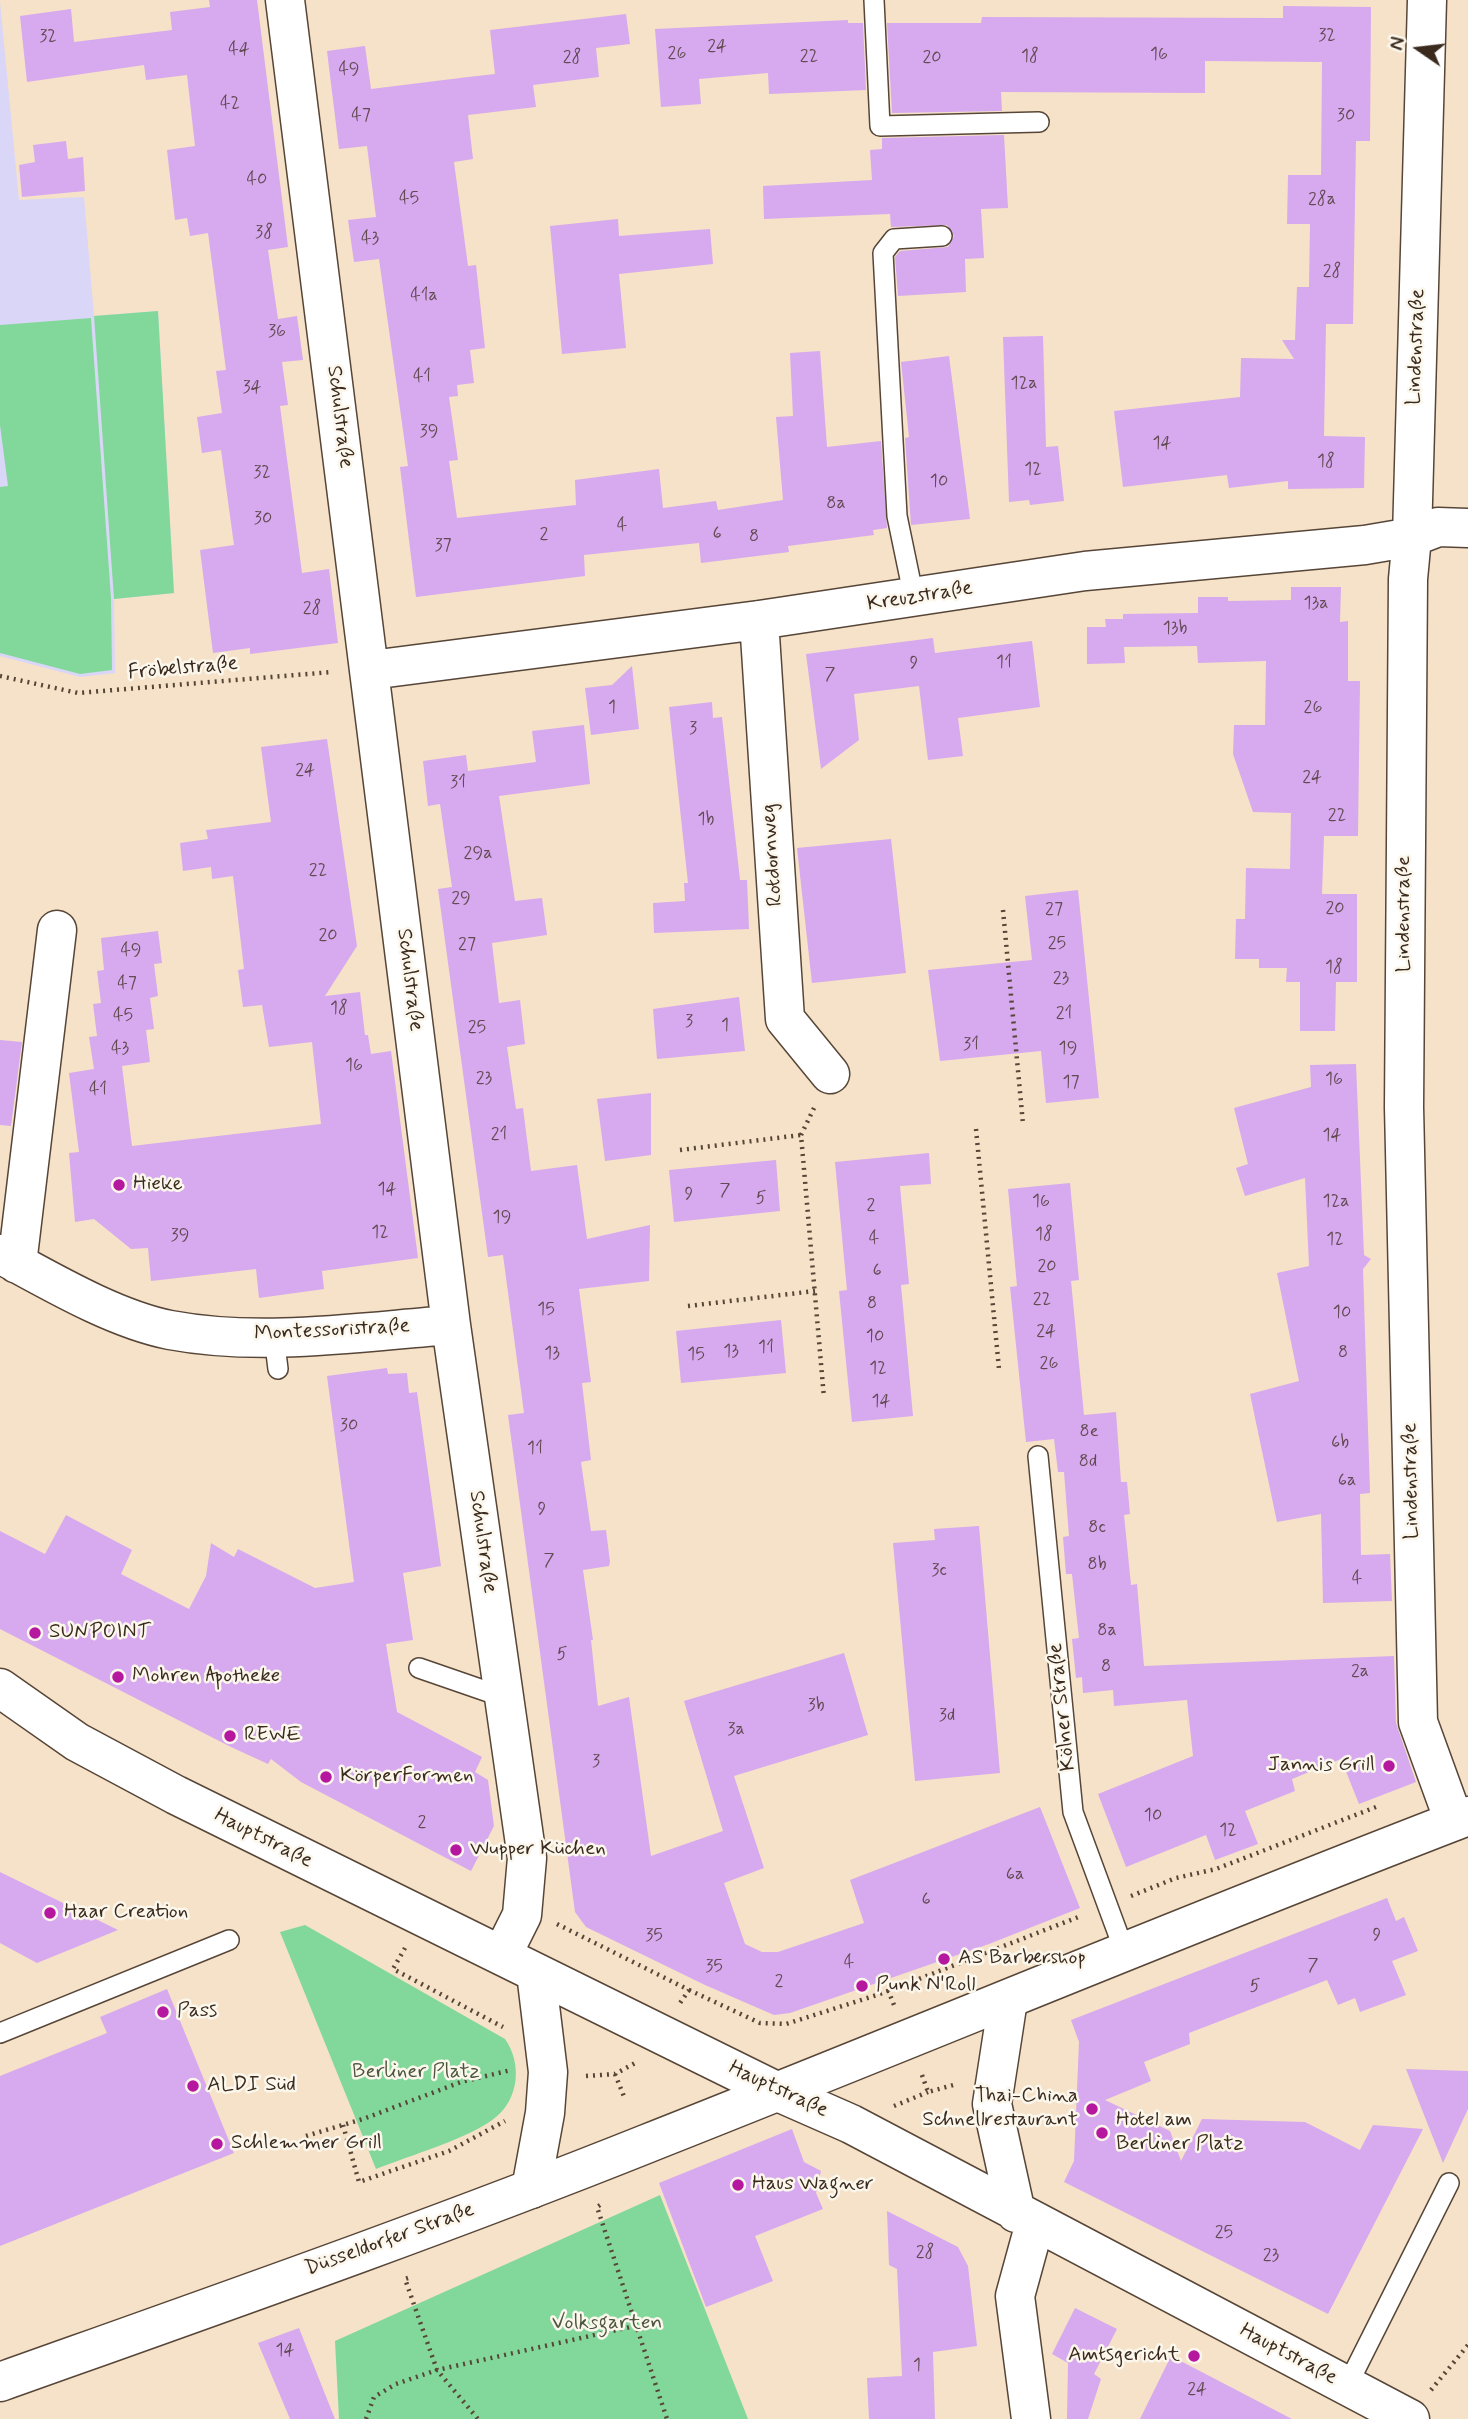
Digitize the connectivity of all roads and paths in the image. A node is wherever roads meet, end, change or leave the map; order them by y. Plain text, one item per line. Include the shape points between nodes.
1 (874, 0) edge
2 (1427, 0) edge
3 (295, 1) edge
4 (1040, 122) dead end
5 (942, 236) dead end
6 (1468, 528) edge
7 (1412, 537) junction
8 (914, 598) junction
9 (759, 620) junction
10 (371, 670) junction
11 (0, 676) edge
12 (1003, 910) dead end
13 (57, 930) dead end
14 (830, 1074) joint
15 (1023, 1124) dead end
16 (976, 1129) dead end
17 (802, 1135) junction
18 (680, 1150) dead end
19 (9, 1259) edge
20 (815, 1291) junction
21 (688, 1306) dead end
22 (451, 1325) junction
23 (999, 1370) dead end
24 (824, 1398) dead end
25 (1038, 1456) dead end
26 (419, 1668) dead end
27 (0, 1688) edge
28 (503, 1697) junction
29 (1461, 1818) edge
30 (522, 1915) junction
31 (229, 1940) dead end
32 (1124, 1950) junction
33 (402, 1953) dead end
34 (502, 1955) junction
35 (536, 1973) junction
36 (1008, 2000) junction
37 (511, 2032) dead end
38 (0, 2034) edge
39 (653, 2045) junction
40 (561, 2073) junction
41 (615, 2074) junction
42 (776, 2091) junction
43 (625, 2099) dead end
44 (509, 2118) dead end
45 (343, 2125) junction
46 (306, 2136) dead end
47 (1449, 2183) dead end
48 (531, 2189) junction
49 (609, 2202) dead end
50 (1026, 2218) junction
51 (417, 2275) dead end
52 (635, 2326) junction
53 (1468, 2345) edge
54 (437, 2370) junction
55 (0, 2382) edge
56 (1348, 2386) junction
57 (366, 2419) edge
58 (478, 2419) edge
59 (667, 2419) edge
60 (1031, 2419) edge
61 (1409, 2419) edge

1 - 4 lane via 880,126
2 - 7 street, Lindenstraße
3 - 10 street, Schulstraße
5 - 8 lane via 894,239 883,253 897,516
6 - 7 street, Kreuzstraße via 1438,527
7 - 8 street, Kreuzstraße via 1085,571
7 - 29 street, Lindenstraße via 1404,1107 1418,1722
8 - 9 street, Kreuzstraße
9 - 10 street, Kreuzstraße
9 - 14 street, Rotdornweg via 785,1019
10 - 11 path, Fröbelstraße via 78,693
10 - 22 street, Schulstraße
12 - 15 path
13 - 19 street, Montessoristraße
14 - 17 path
16 - 23 path
17 - 18 path
17 - 20 path
19 - 22 street, Montessoristraße via 96,1302 169,1329 276,1353
20 - 21 path
20 - 24 path
22 - 28 street, Schulstraße
25 - 32 lane, Kölner Straße via 1073,1812
26 - 28 lane
27 - 34 street, Hauptstraße via 103,1757
28 - 30 street, Schulstraße via 527,1858
29 - 32 street
30 - 34 street, Schulstraße
30 - 39 path via 559,1925 689,1990
31 - 38 lane
32 - 36 street
33 - 37 path via 393,1969
34 - 35 street, Hauptstraße
35 - 39 street, Hauptstraße
35 - 40 street
36 - 42 street
36 - 50 street via 992,2104
39 - 41 path via 627,2070
39 - 42 street, Hauptstraße
40 - 41 path
40 - 45 path via 508,2071 480,2076
40 - 48 street via 545,2113
41 - 43 path
42 - 48 street, Düsseldorfer Straße
42 - 50 street, Hauptstraße via 851,2124
44 - 45 path via 449,2151 359,2182
45 - 46 path
47 - 56 lane
48 - 55 street, Düsseldorfer Straße
49 - 52 path via 597,2207
50 - 56 street, Hauptstraße
50 - 60 street via 1015,2296
51 - 54 path via 405,2279
52 - 54 path
52 - 59 path
53 - 61 path
54 - 57 path via 382,2391 368,2406
54 - 58 path
56 - 61 street, Hauptstraße

